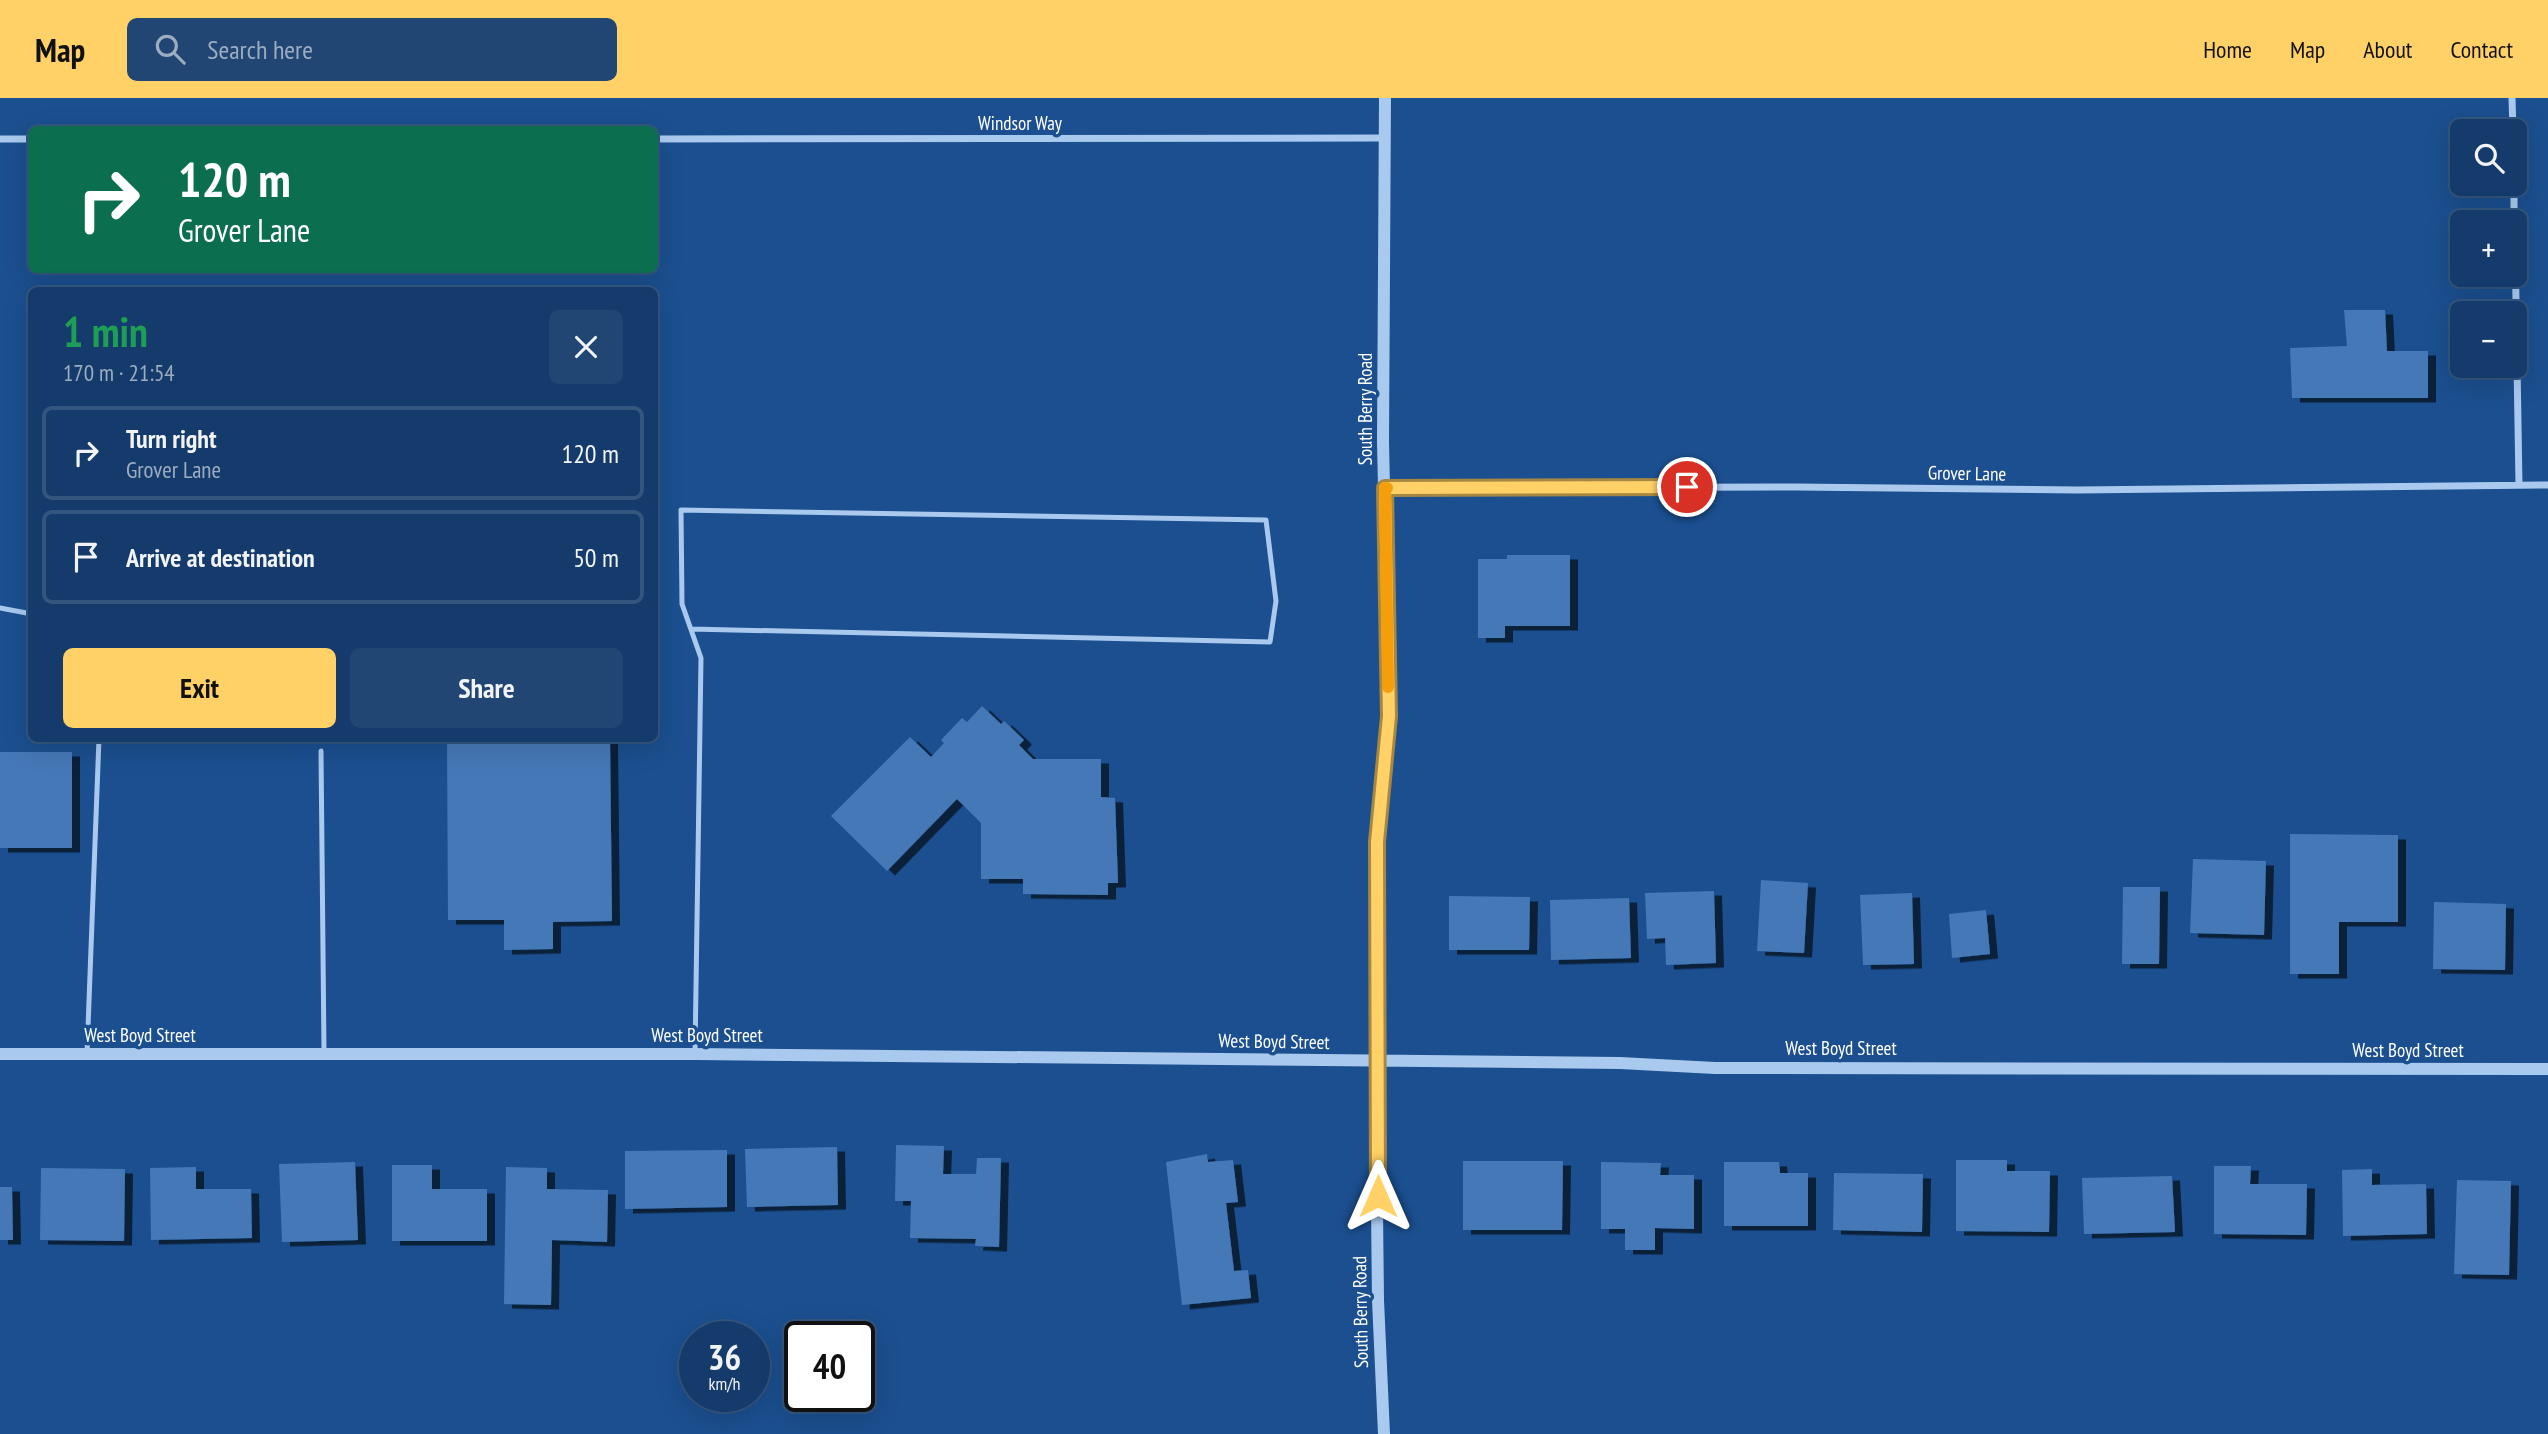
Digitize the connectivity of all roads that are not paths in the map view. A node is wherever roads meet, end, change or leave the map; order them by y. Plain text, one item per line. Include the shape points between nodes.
1 (1385, 98) edge
2 (2512, 98) edge
3 (2513, 119) edge
4 (1385, 138) junction
5 (0, 139) edge
6 (28, 139) edge
7 (658, 139) edge
8 (2516, 287) edge
9 (2519, 485) junction
10 (2548, 485) edge
11 (1385, 488) junction
12 (0, 608) edge
13 (28, 613) edge
14 (691, 629) junction
15 (99, 742) edge
16 (321, 751) dead end
17 (0, 1054) edge
18 (87, 1054) junction
19 (695, 1054) junction
20 (324, 1055) junction
21 (1377, 1061) junction
22 (2548, 1069) edge
23 (1384, 1434) edge

1 - 4 street, South Berry Road
2 - 3 street
4 - 7 street, Windsor Way
4 - 11 street, South Berry Road
5 - 6 street
8 - 9 street
9 - 10 street, Grover Lane
9 - 11 street, Grover Lane via 2106,490
11 - 21 street, South Berry Road via 1389,716 1377,842
12 - 13 lane
14 - 14 lane via 682,604 681,510 1266,520 1276,600 1270,642
14 - 19 lane via 701,658
15 - 18 lane
16 - 20 lane
17 - 18 street, West Boyd Street
18 - 20 street, West Boyd Street
19 - 20 street, West Boyd Street
19 - 21 street, West Boyd Street
21 - 22 street, West Boyd Street via 1715,1068
21 - 23 street, South Berry Road

